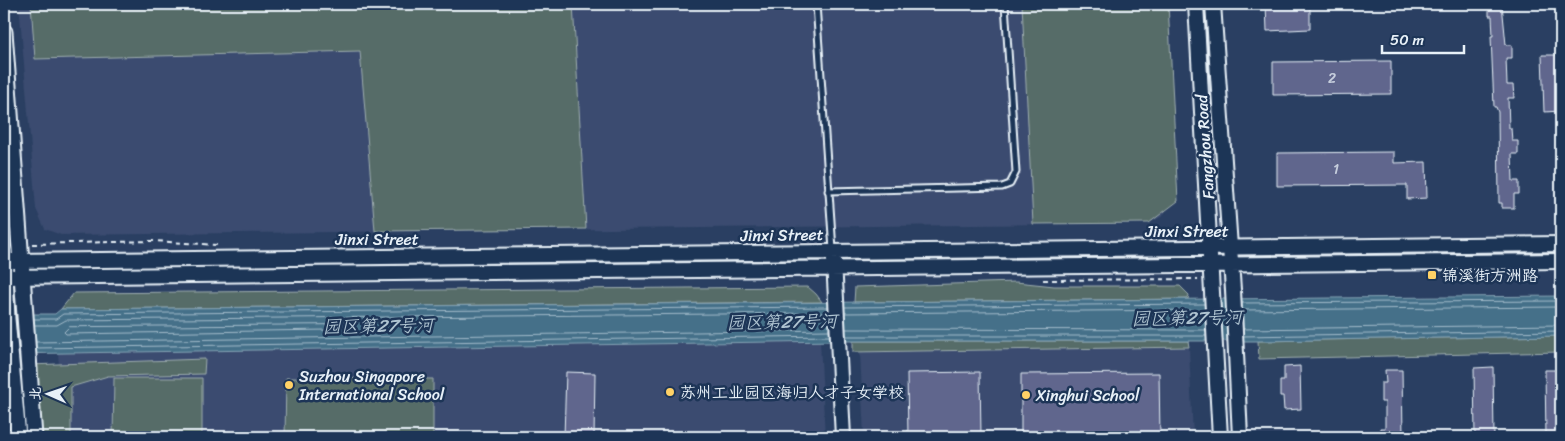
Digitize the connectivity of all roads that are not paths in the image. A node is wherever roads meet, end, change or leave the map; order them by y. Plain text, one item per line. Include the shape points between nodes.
1 (816, 4) edge
2 (1005, 4) edge
3 (1196, 4) edge
4 (1213, 4) edge
5 (4, 32) edge
6 (828, 191) junction
7 (1561, 244) edge
8 (1210, 248) junction
9 (1230, 248) junction
10 (833, 252) junction
11 (4, 258) edge
12 (22, 260) junction
13 (1561, 261) edge
14 (1211, 264) junction
15 (1231, 264) junction
16 (834, 268) junction
17 (4, 277) edge
18 (22, 277) junction
19 (18, 437) edge
20 (34, 437) edge
21 (843, 437) edge
22 (1220, 437) edge
23 (1240, 437) edge

1 - 6 lane
2 - 6 lane via 1016,172 1010,184 1002,188
3 - 8 main road, Fangzhou Road
4 - 9 main road, Fangzhou Road
5 - 12 main road
6 - 10 lane
7 - 9 main road, Jinxi Street
8 - 9 main road, Jinxi Street
8 - 10 main road, Jinxi Street
8 - 14 main road, Fangzhou Road
9 - 15 main road, Fangzhou Road
10 - 12 main road, Jinxi Street
10 - 16 main road
11 - 12 main road, Jinxi Street
11 - 17 main road
12 - 18 main road
13 - 15 main road, Jinxi Street
14 - 15 main road, Jinxi Street
14 - 16 main road, Jinxi Street
14 - 22 main road, Fangzhou Road
15 - 23 main road, Fangzhou Road
16 - 18 main road, Jinxi Street
16 - 21 main road
17 - 18 main road, Jinxi Street
17 - 19 main road
18 - 20 main road

